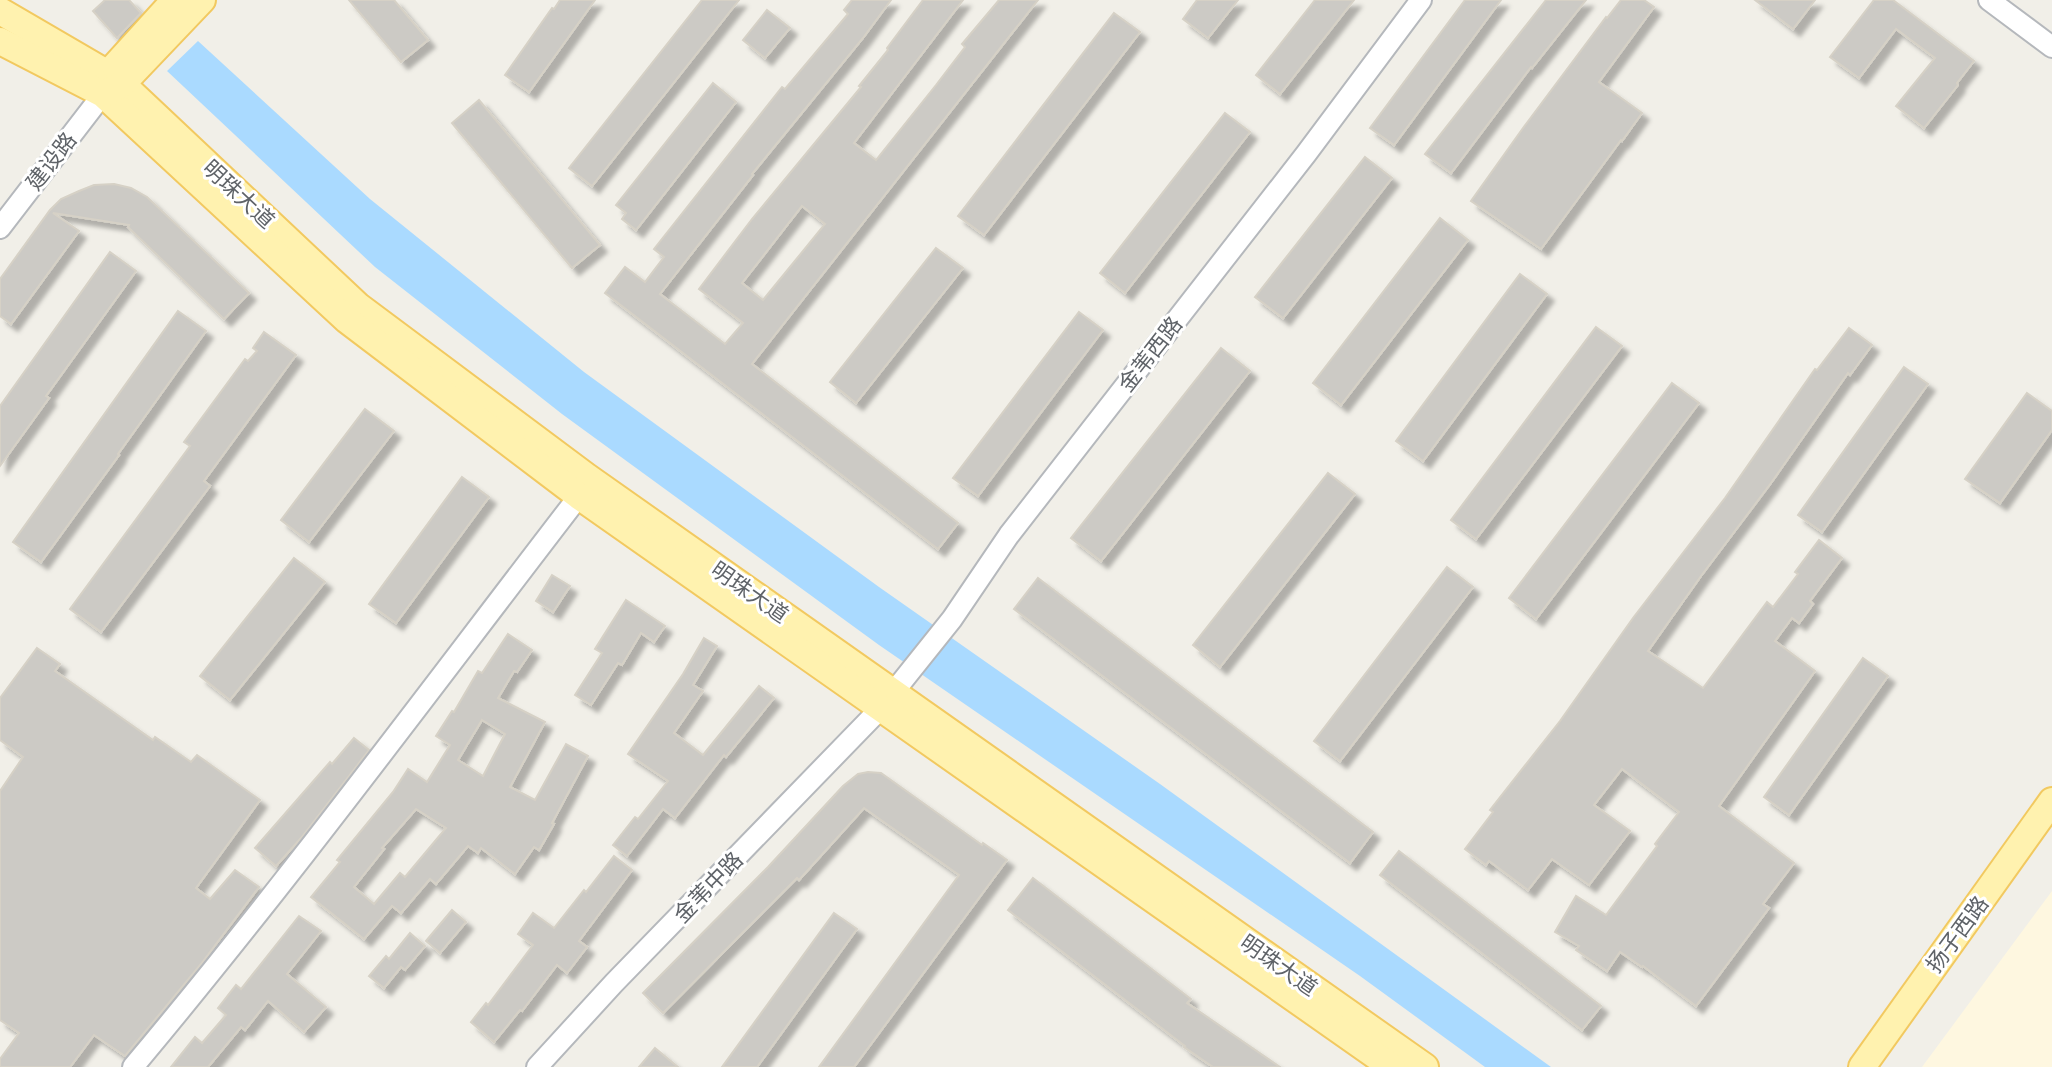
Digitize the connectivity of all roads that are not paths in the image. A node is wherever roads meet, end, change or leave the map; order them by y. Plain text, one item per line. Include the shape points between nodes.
1 (175, 0) edge
2 (202, 0) edge
3 (1421, 0) edge
4 (1989, 0) edge
5 (0, 11) edge
6 (0, 41) edge
7 (2052, 47) edge
8 (111, 84) junction
9 (0, 228) edge
10 (579, 496) junction
11 (893, 693) junction
12 (2052, 801) edge
13 (2052, 830) edge
14 (133, 1067) edge
15 (537, 1067) edge
16 (1392, 1067) edge
17 (1425, 1067) edge
18 (1862, 1067) edge
19 (1883, 1067) edge

1 - 8 main road, 建设路
2 - 8 main road, 建设路
3 - 11 street, 金苇西路
4 - 7 street
5 - 8 main road
6 - 8 main road
8 - 9 street, 建设路
8 - 10 main road, 明珠大道 via 347,320
8 - 11 main road, 明珠大道 via 358,306 587,477
10 - 11 main road, 明珠大道
10 - 14 street
11 - 15 street, 金苇中路
11 - 16 main road, 明珠大道
11 - 17 main road, 明珠大道
12 - 18 main road, 扬子西路
13 - 19 main road, 扬子西路

